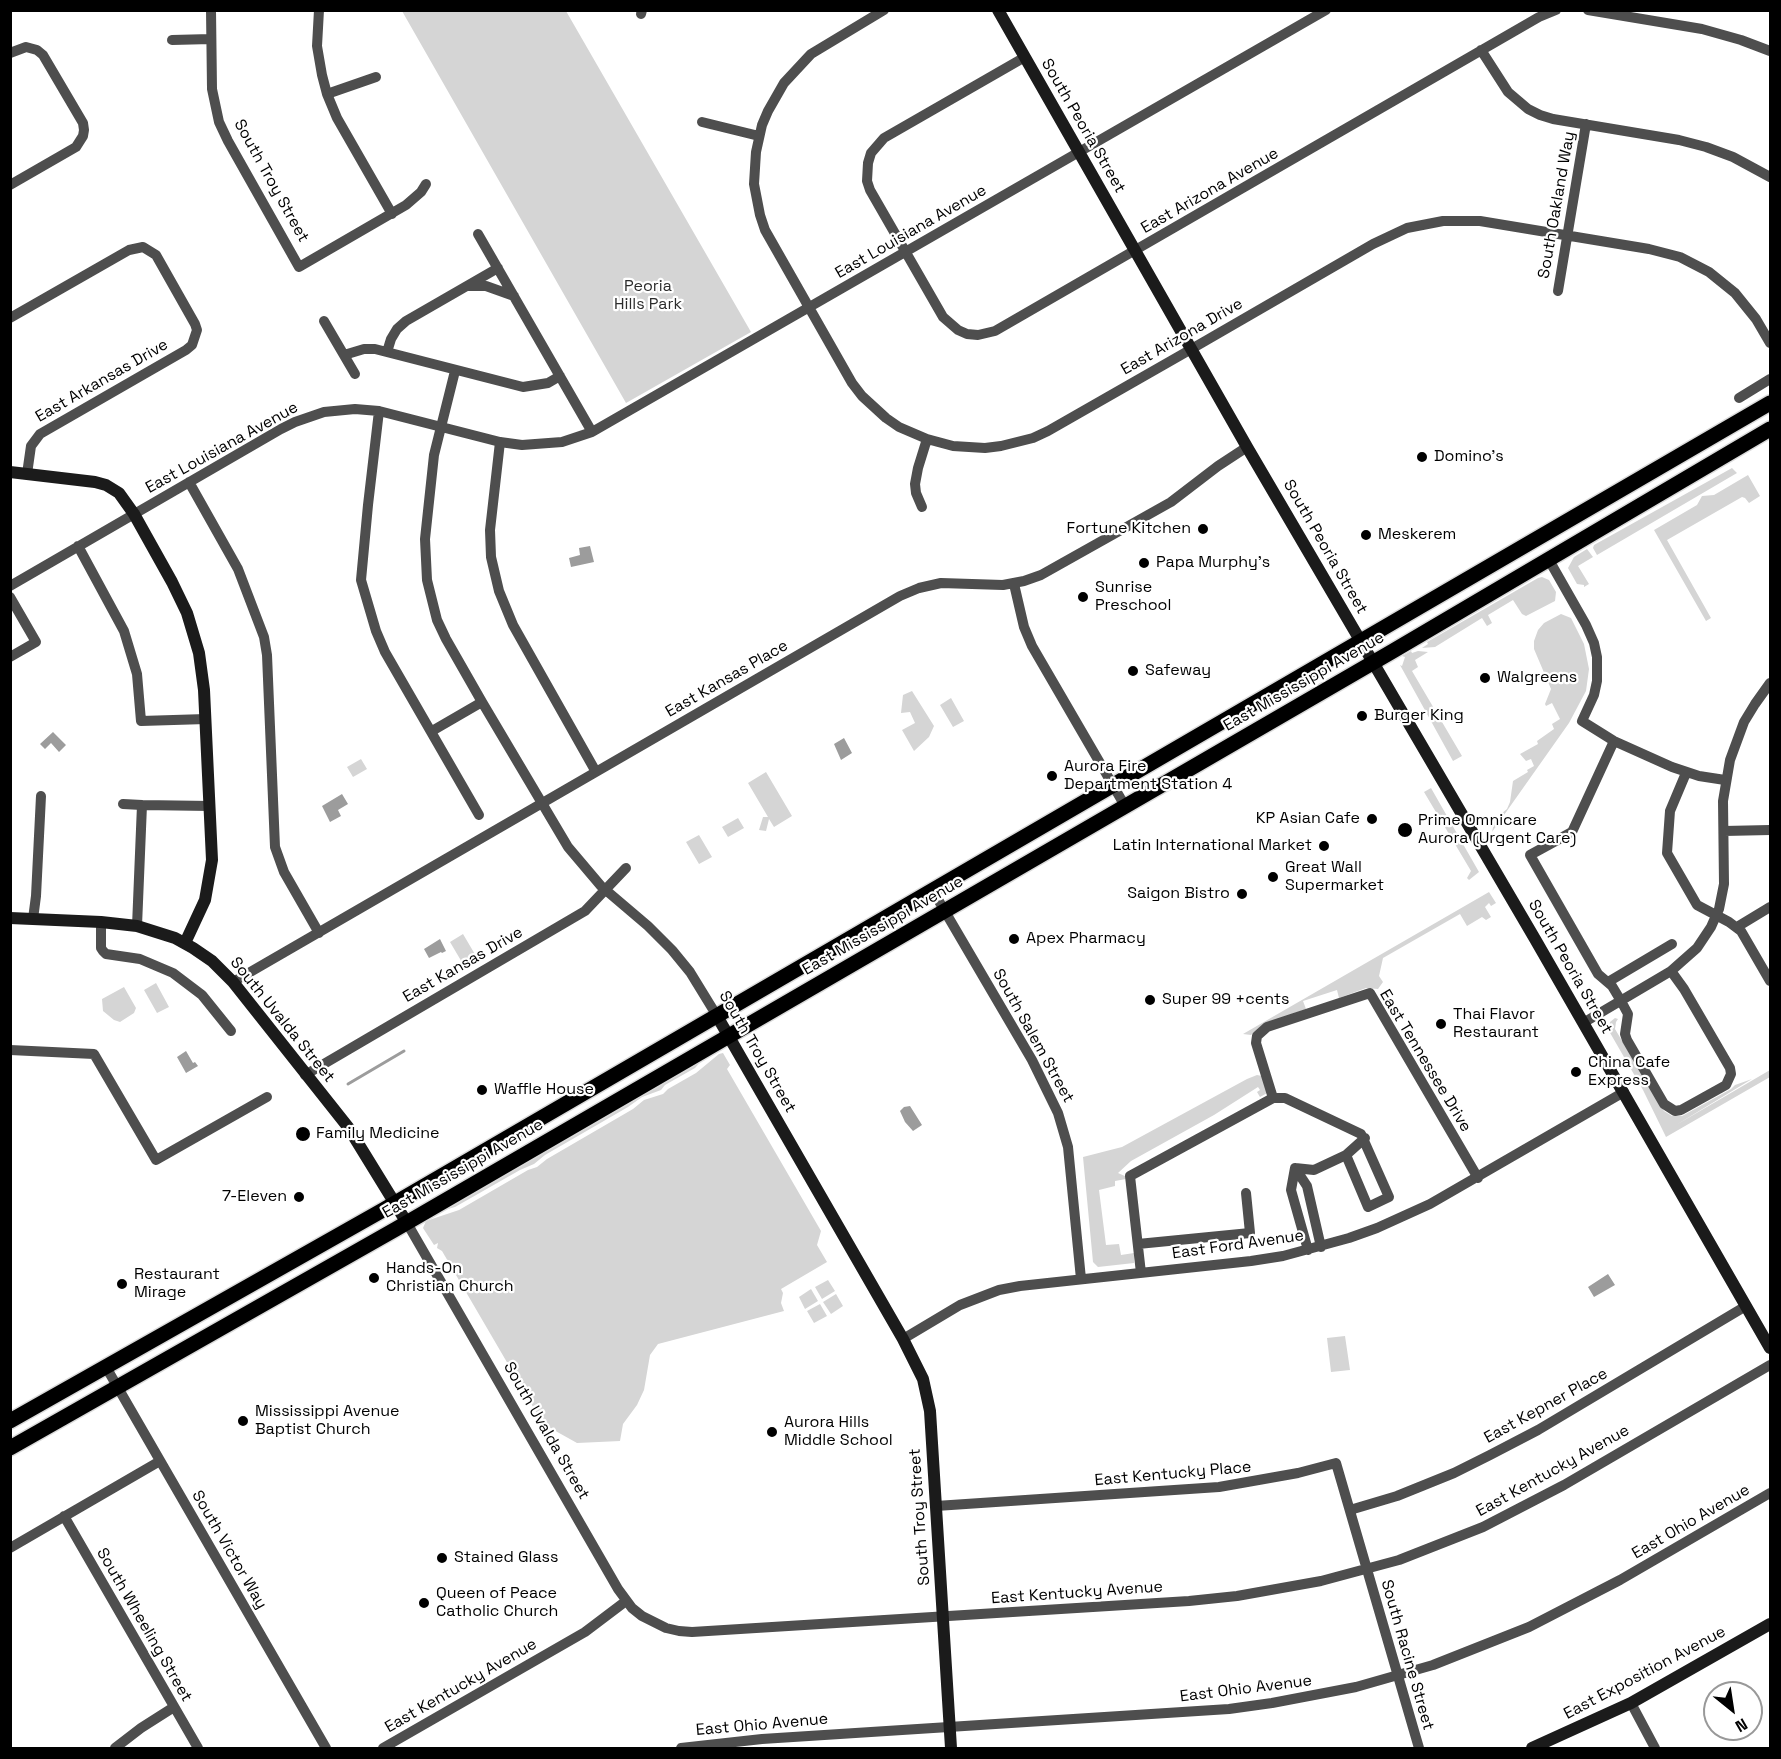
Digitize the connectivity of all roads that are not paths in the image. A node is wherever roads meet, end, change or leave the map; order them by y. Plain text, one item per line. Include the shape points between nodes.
1 (210, 10) edge
2 (319, 10) edge
3 (884, 10) edge
4 (998, 10) edge
5 (1326, 10) edge
6 (1556, 10) edge
7 (1588, 10) edge
8 (1622, 13) edge
9 (211, 39) junction
10 (172, 40) dead end
11 (1481, 50) junction
12 (1770, 51) edge
13 (10, 53) edge
14 (1025, 57) junction
15 (376, 77) dead end
16 (327, 94) junction
17 (702, 122) dead end
18 (1586, 124) junction
19 (759, 136) junction
20 (1080, 153) junction
21 (1770, 177) edge
22 (426, 184) dead end
23 (10, 185) edge
24 (392, 214) junction
25 (478, 234) dead end
26 (1568, 236) junction
27 (1136, 251) junction
28 (906, 253) junction
29 (498, 268) junction
30 (465, 287) junction
31 (1558, 291) dead end
32 (514, 296) junction
33 (808, 309) junction
34 (10, 318) edge
35 (324, 321) dead end
36 (1770, 343) edge
37 (1191, 349) junction
38 (387, 352) junction
39 (344, 355) junction
40 (456, 371) junction
41 (355, 375) dead end
42 (560, 376) junction
43 (1770, 379) edge
44 (1739, 398) dead end
45 (1770, 403) edge
46 (379, 411) junction
47 (441, 426) junction
48 (1770, 429) edge
49 (592, 432) junction
50 (927, 439) junction
51 (500, 442) junction
52 (1247, 447) junction
53 (10, 472) edge
54 (27, 474) junction
55 (189, 482) junction
56 (1615, 494) junction
57 (922, 507) dead end
58 (134, 514) junction
59 (78, 546) junction
60 (1548, 560) junction
61 (1014, 584) junction
62 (10, 586) edge
63 (10, 597) edge
64 (1362, 642) junction
65 (10, 657) edge
66 (1374, 662) junction
67 (1770, 683) edge
68 (482, 702) junction
69 (206, 719) junction
70 (432, 731) junction
71 (1614, 741) junction
72 (596, 772) junction
73 (1686, 773) junction
74 (1725, 780) junction
75 (1113, 786) junction
76 (41, 796) dead end
77 (123, 804) dead end
78 (541, 804) junction
79 (142, 805) junction
80 (210, 806) junction
81 (1125, 806) junction
82 (479, 815) dead end
83 (1770, 830) edge
84 (1724, 831) junction
85 (626, 868) dead end
86 (606, 891) junction
87 (933, 891) junction
88 (1770, 907) edge
89 (945, 910) junction
90 (1716, 916) junction
91 (10, 918) edge
92 (33, 919) junction
93 (101, 922) junction
94 (137, 926) junction
95 (1737, 927) junction
96 (319, 933) junction
97 (185, 944) junction
98 (1672, 944) dead end
99 (1671, 971) junction
100 (1770, 981) edge
101 (233, 982) junction
102 (1608, 982) junction
103 (1621, 1001) junction
104 (717, 1016) junction
105 (1583, 1023) junction
106 (231, 1031) dead end
107 (729, 1036) junction
108 (10, 1050) edge
109 (305, 1075) junction
110 (1624, 1092) junction
111 (267, 1097) dead end
112 (1273, 1098) junction
113 (1365, 1138) junction
114 (1346, 1155) junction
115 (1295, 1168) junction
116 (1478, 1178) junction
117 (1246, 1193) dead end
118 (395, 1203) junction
119 (407, 1223) junction
120 (1138, 1244) junction
121 (1321, 1247) junction
122 (1308, 1250) junction
123 (1141, 1273) junction
124 (1082, 1279) junction
125 (1746, 1306) junction
126 (903, 1339) junction
127 (1770, 1348) edge
128 (1770, 1365) edge
129 (106, 1366) junction
130 (118, 1387) junction
131 (10, 1413) edge
132 (10, 1421) edge
133 (10, 1448) edge
134 (160, 1461) junction
135 (1770, 1493) edge
136 (936, 1506) junction
137 (1350, 1510) junction
138 (64, 1516) junction
139 (10, 1548) edge
140 (1367, 1569) junction
141 (626, 1601) junction
142 (942, 1616) junction
143 (1770, 1624) edge
144 (1398, 1676) junction
145 (1631, 1703) junction
146 (174, 1707) junction
147 (949, 1727) junction
148 (115, 1749) edge
149 (198, 1749) edge
150 (326, 1749) edge
151 (383, 1749) edge
152 (681, 1749) edge
153 (951, 1749) edge
154 (1419, 1749) edge
155 (1532, 1749) edge
156 (1655, 1749) edge

1 - 9 street, South Troy Street
2 - 16 street via 317,46
3 - 19 street, East Arizona Drive via 799,65 775,96
4 - 14 street, South Peoria Street
5 - 20 street, East Louisiana Avenue
6 - 11 street, East Arizona Avenue
7 - 8 street
8 - 12 street via 1702,29
9 - 10 street
9 - 24 street, South Troy Street via 212,89 219,122 299,267
11 - 18 street via 1508,92 1528,109 1553,119
11 - 27 street, East Arizona Avenue
13 - 23 street via 26,47 43,55 84,130 76,147
14 - 20 street, South Peoria Street
14 - 28 street, East Arizona Avenue via 884,138 871,153 867,170 870,190
15 - 16 street
16 - 24 street
17 - 19 street
18 - 21 street via 1706,147
18 - 26 street, South Oakland Way
19 - 33 street, East Arizona Drive via 754,168 760,215
20 - 27 street, South Peoria Street
20 - 28 street, East Louisiana Avenue
22 - 24 street via 417,197
25 - 29 street
26 - 31 street, South Oakland Way
26 - 36 street, East Arizona Drive via 1656,250 1695,264 1736,293
26 - 37 street, East Arizona Drive via 1461,220 1407,228
27 - 28 street, East Arizona Avenue via 995,331 978,335 958,330 943,317
27 - 37 street, South Peoria Street
28 - 33 street, East Louisiana Avenue
29 - 30 street
29 - 32 street
30 - 32 street via 486,286
30 - 38 street via 406,321 397,329
32 - 42 street
33 - 49 street, East Louisiana Avenue
33 - 50 street, East Arizona Drive via 862,396 893,422
34 - 54 street, East Arkansas Drive via 143,247 156,255 195,324 192,345 40,434 31,446
35 - 39 street
37 - 50 street, East Arizona Drive via 1033,438 985,448
37 - 52 street, South Peoria Street
38 - 39 street via 364,349
38 - 40 street
39 - 41 street
40 - 42 street via 523,387 548,383
40 - 47 street, South Troy Street
42 - 49 street
43 - 44 street
45 - 56 main road, East Mississippi Avenue
46 - 47 street, East Louisiana Avenue
46 - 55 street, East Louisiana Avenue via 340,410 302,419
46 - 70 street via 362,580 382,647
47 - 51 street, East Louisiana Avenue
47 - 68 street, South Troy Street via 431,470 424,539 427,580 442,629
48 - 60 main road, East Mississippi Avenue
49 - 51 street, East Louisiana Avenue via 552,444
50 - 57 street via 915,484
51 - 72 street via 490,530 499,591 513,625
52 - 61 street, East Kansas Place via 1171,502 1051,570
52 - 64 street, South Peoria Street
53 - 54 street
54 - 58 street via 102,483 119,493
55 - 58 street, East Louisiana Avenue
55 - 96 street via 238,569 264,637 275,847 284,872
56 - 60 main road via 1551,543 1545,552
56 - 64 main road, East Mississippi Avenue
58 - 59 street, East Louisiana Avenue
58 - 69 street via 192,626
59 - 62 street, East Louisiana Avenue
59 - 69 street via 128,641 137,674 141,721
60 - 66 main road, East Mississippi Avenue
60 - 71 street via 1586,625 1597,657 1594,695 1582,721
61 - 72 street, East Kansas Place via 941,583 909,591
61 - 75 street via 1032,646
63 - 65 street via 36,642
64 - 66 street, South Peoria Street
64 - 75 main road, East Mississippi Avenue
66 - 81 main road, East Mississippi Avenue
66 - 105 street, South Peoria Street
67 - 74 street via 1744,722
68 - 70 street
68 - 78 street, South Troy Street
69 - 80 street
70 - 82 street
71 - 73 street
71 - 102 street via 1572,832 1530,855 1598,974
72 - 78 street, East Kansas Place
73 - 74 street
73 - 90 street via 1670,811 1667,853 1697,905
74 - 84 street
75 - 81 street
75 - 87 main road, East Mississippi Avenue
76 - 92 street
77 - 79 street
78 - 86 street, South Troy Street via 575,856
78 - 96 street, East Kansas Place
79 - 80 street
79 - 94 street
80 - 97 street via 210,881 202,911
81 - 89 main road, East Mississippi Avenue
83 - 84 street
84 - 90 street via 1724,884
85 - 86 street, East Kansas Drive
86 - 104 street, South Troy Street via 672,950
86 - 109 street, East Kansas Drive via 585,911
87 - 89 street, South Salem Street
87 - 104 main road, East Mississippi Avenue
88 - 95 street
89 - 107 main road, East Mississippi Avenue
89 - 124 street, South Salem Street via 1032,1060 1058,1113 1068,1147
90 - 95 street
90 - 99 street via 1697,948
91 - 92 street, South Uvalda Street
92 - 93 street, South Uvalda Street
93 - 94 street, South Uvalda Street
93 - 106 street via 101,948 106,954 135,958 173,973 202,995
94 - 97 street, South Uvalda Street
95 - 100 street
96 - 101 street, East Kansas Place
97 - 101 street, South Uvalda Street
98 - 102 street
99 - 103 street
99 - 103 street via 1730,1068 1726,1084 1681,1110 1665,1106 1627,1040 1628,1014
101 - 109 street, South Uvalda Street
102 - 103 street
103 - 105 street
104 - 107 street, South Troy Street
104 - 118 main road, East Mississippi Avenue
105 - 110 street, South Peoria Street
107 - 119 main road, East Mississippi Avenue
107 - 126 street, South Troy Street
108 - 111 street via 94,1053 156,1160
109 - 118 street, South Uvalda Street via 354,1135
110 - 116 street, East Ford Avenue
110 - 125 street, South Peoria Street
112 - 113 street via 1285,1098
112 - 116 street, East Tennessee Drive via 1257,1036 1267,1028 1370,993
112 - 120 street via 1130,1176
113 - 114 street
113 - 114 street via 1389,1197 1368,1207
114 - 115 street via 1314,1170
115 - 121 street via 1307,1186
115 - 122 street via 1291,1190
116 - 121 street, East Ford Avenue via 1409,1215
117 - 120 street via 1250,1233
118 - 119 street, South Uvalda Street
118 - 129 main road, East Mississippi Avenue
119 - 130 main road, East Mississippi Avenue
119 - 141 street, South Uvalda Street
120 - 123 street
121 - 122 street, East Ford Avenue
122 - 123 street, East Ford Avenue via 1251,1261
123 - 124 street, East Ford Avenue
124 - 126 street, East Ford Avenue via 1020,1286 979,1297
125 - 127 street, South Peoria Street
125 - 137 street, East Kepner Place via 1490,1455 1397,1496
126 - 136 street, South Troy Street via 919,1369 928,1399
128 - 140 street, East Kentucky Avenue via 1525,1507 1442,1544
129 - 130 street, South Victor Way
129 - 131 street via 87,1369
129 - 132 main road, East Mississippi Avenue
130 - 133 main road, East Mississippi Avenue
130 - 134 street, South Victor Way
134 - 138 street
134 - 150 street, South Victor Way
135 - 144 street, East Ohio Avenue via 1566,1610 1482,1647
136 - 137 street, East Kentucky Place via 1219,1487 1336,1463
136 - 142 street, South Troy Street
137 - 140 street, East Kentucky Place
138 - 139 street
138 - 146 street, South Wheeling Street
140 - 142 street, East Kentucky Avenue via 1237,1596
140 - 144 street, South Racine Street
141 - 142 street, East Kentucky Avenue via 654,1623 692,1632
141 - 151 street, East Kentucky Avenue via 585,1632
142 - 147 street, South Troy Street
143 - 145 street, East Exposition Avenue
144 - 147 street, East Ohio Avenue via 1314,1696 1229,1708
144 - 154 street, South Racine Street
145 - 155 street, East Exposition Avenue
145 - 156 street
146 - 148 street
146 - 149 street, South Wheeling Street
147 - 152 street, East Ohio Avenue via 762,1738
147 - 153 street, South Troy Street

